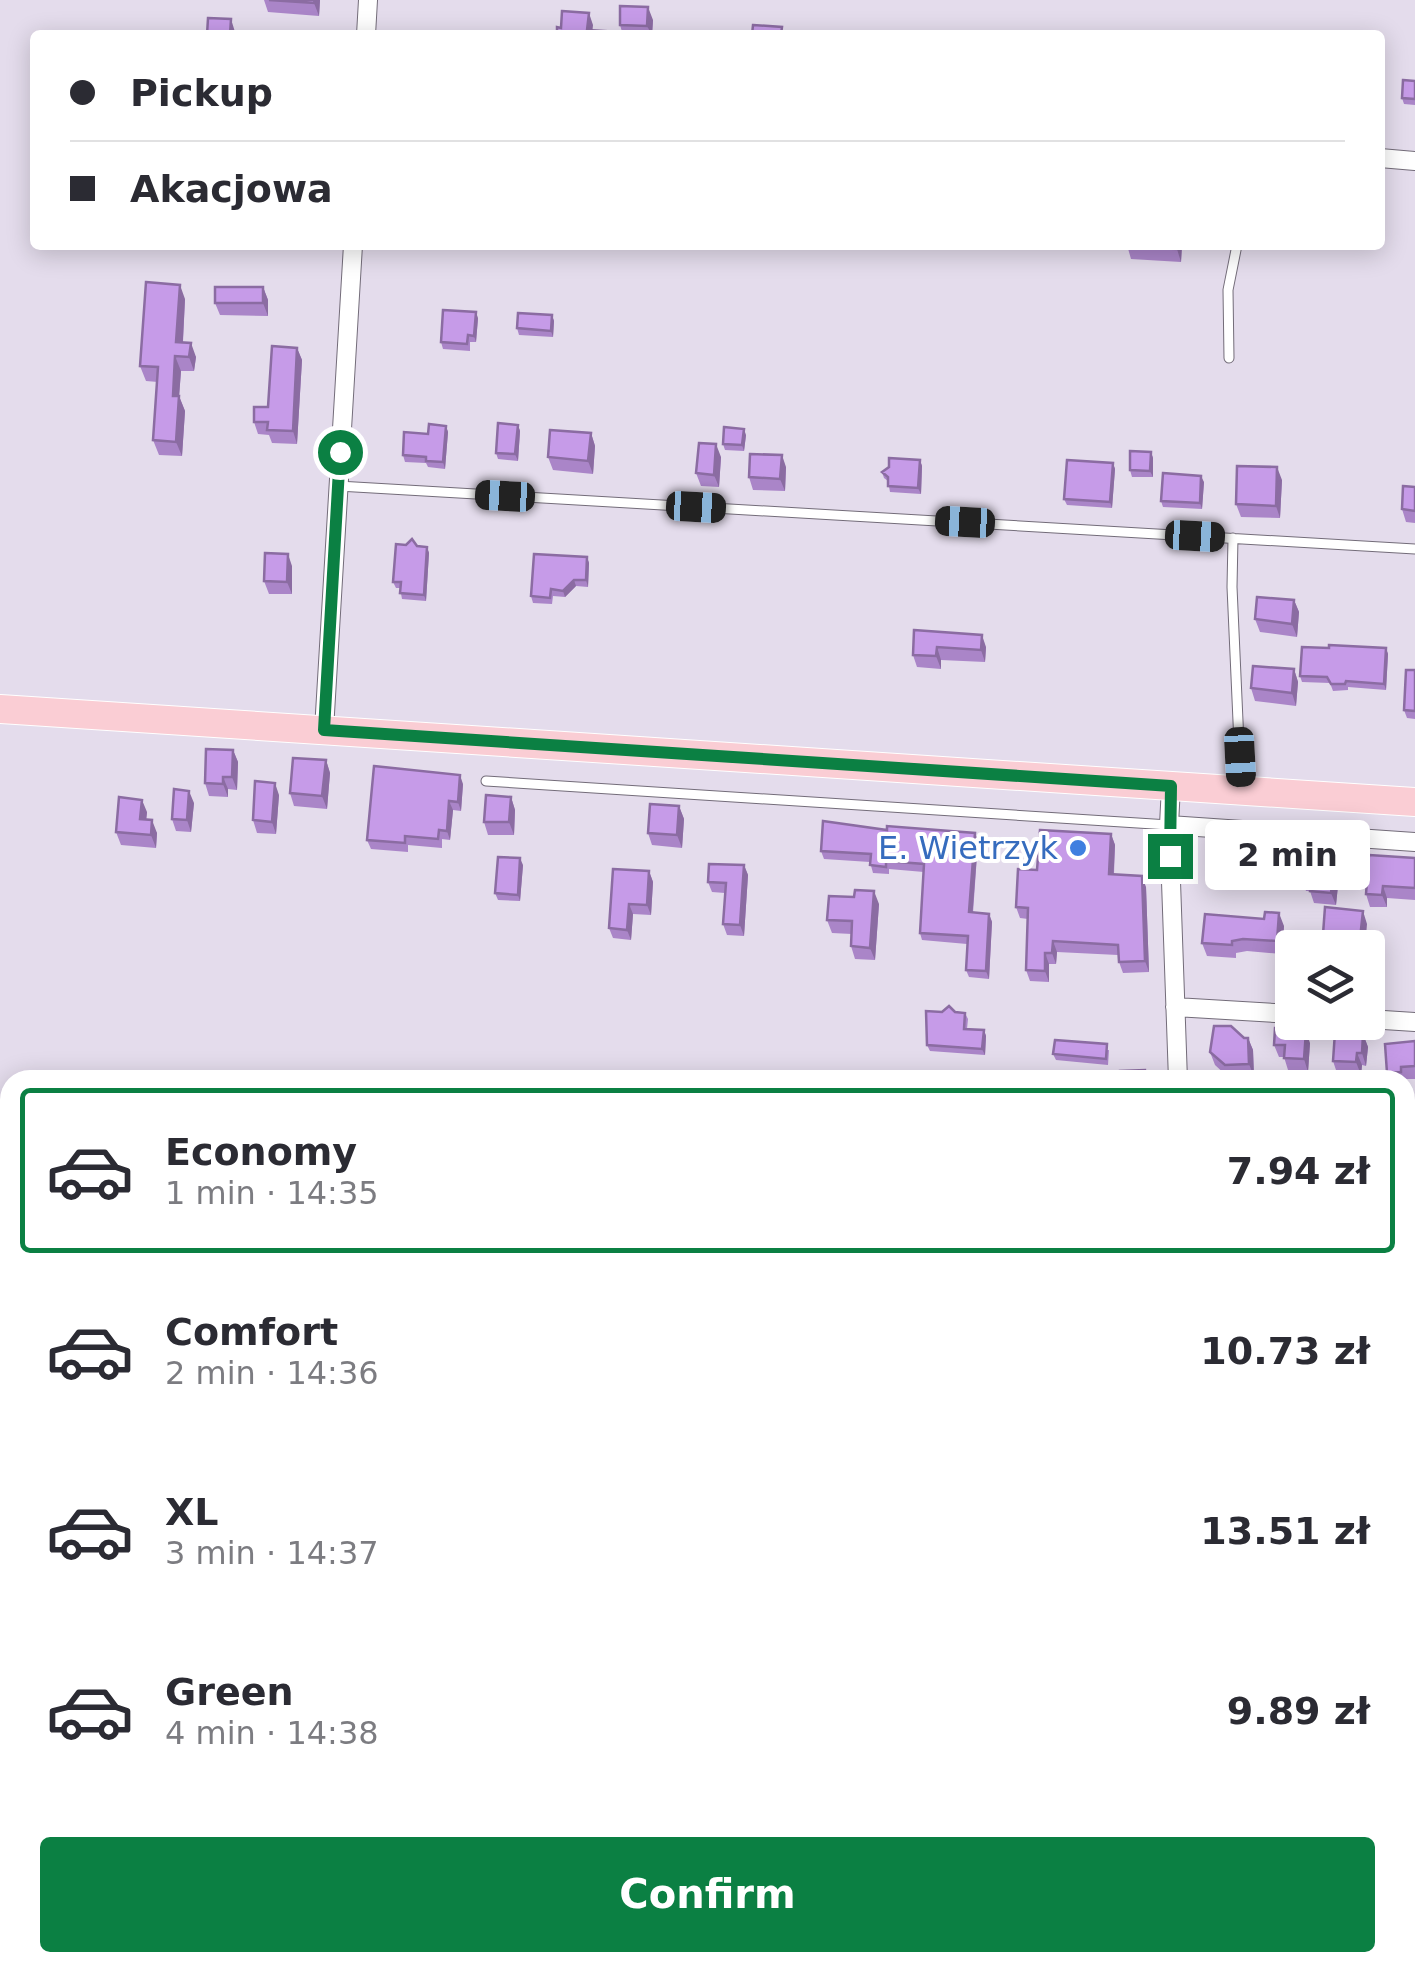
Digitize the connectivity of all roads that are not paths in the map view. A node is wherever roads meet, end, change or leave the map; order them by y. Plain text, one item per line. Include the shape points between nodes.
1 (368, 0) edge
2 (366, 30) edge
3 (1385, 158) edge
4 (1415, 161) edge
5 (353, 250) edge
6 (1236, 250) edge
7 (1230, 358) dead end
8 (338, 486) junction
9 (1233, 538) junction
10 (1415, 548) edge
11 (0, 709) edge
12 (324, 730) junction
13 (486, 780) dead end
14 (1171, 786) junction
15 (1241, 791) junction
16 (1415, 802) edge
17 (1169, 825) junction
18 (1415, 842) edge
19 (1175, 1007) junction
20 (1275, 1013) edge
21 (1385, 1020) edge
22 (1415, 1022) edge
23 (1178, 1070) edge

1 - 2 street
3 - 4 street
5 - 8 street
6 - 7 lane via 1228,290
8 - 9 lane
8 - 12 street
9 - 10 lane
9 - 15 lane
11 - 12 main road
12 - 14 main road
13 - 17 lane
14 - 15 main road
14 - 17 street
15 - 16 main road
17 - 18 street
17 - 19 street
19 - 20 street
19 - 23 street
21 - 22 street

